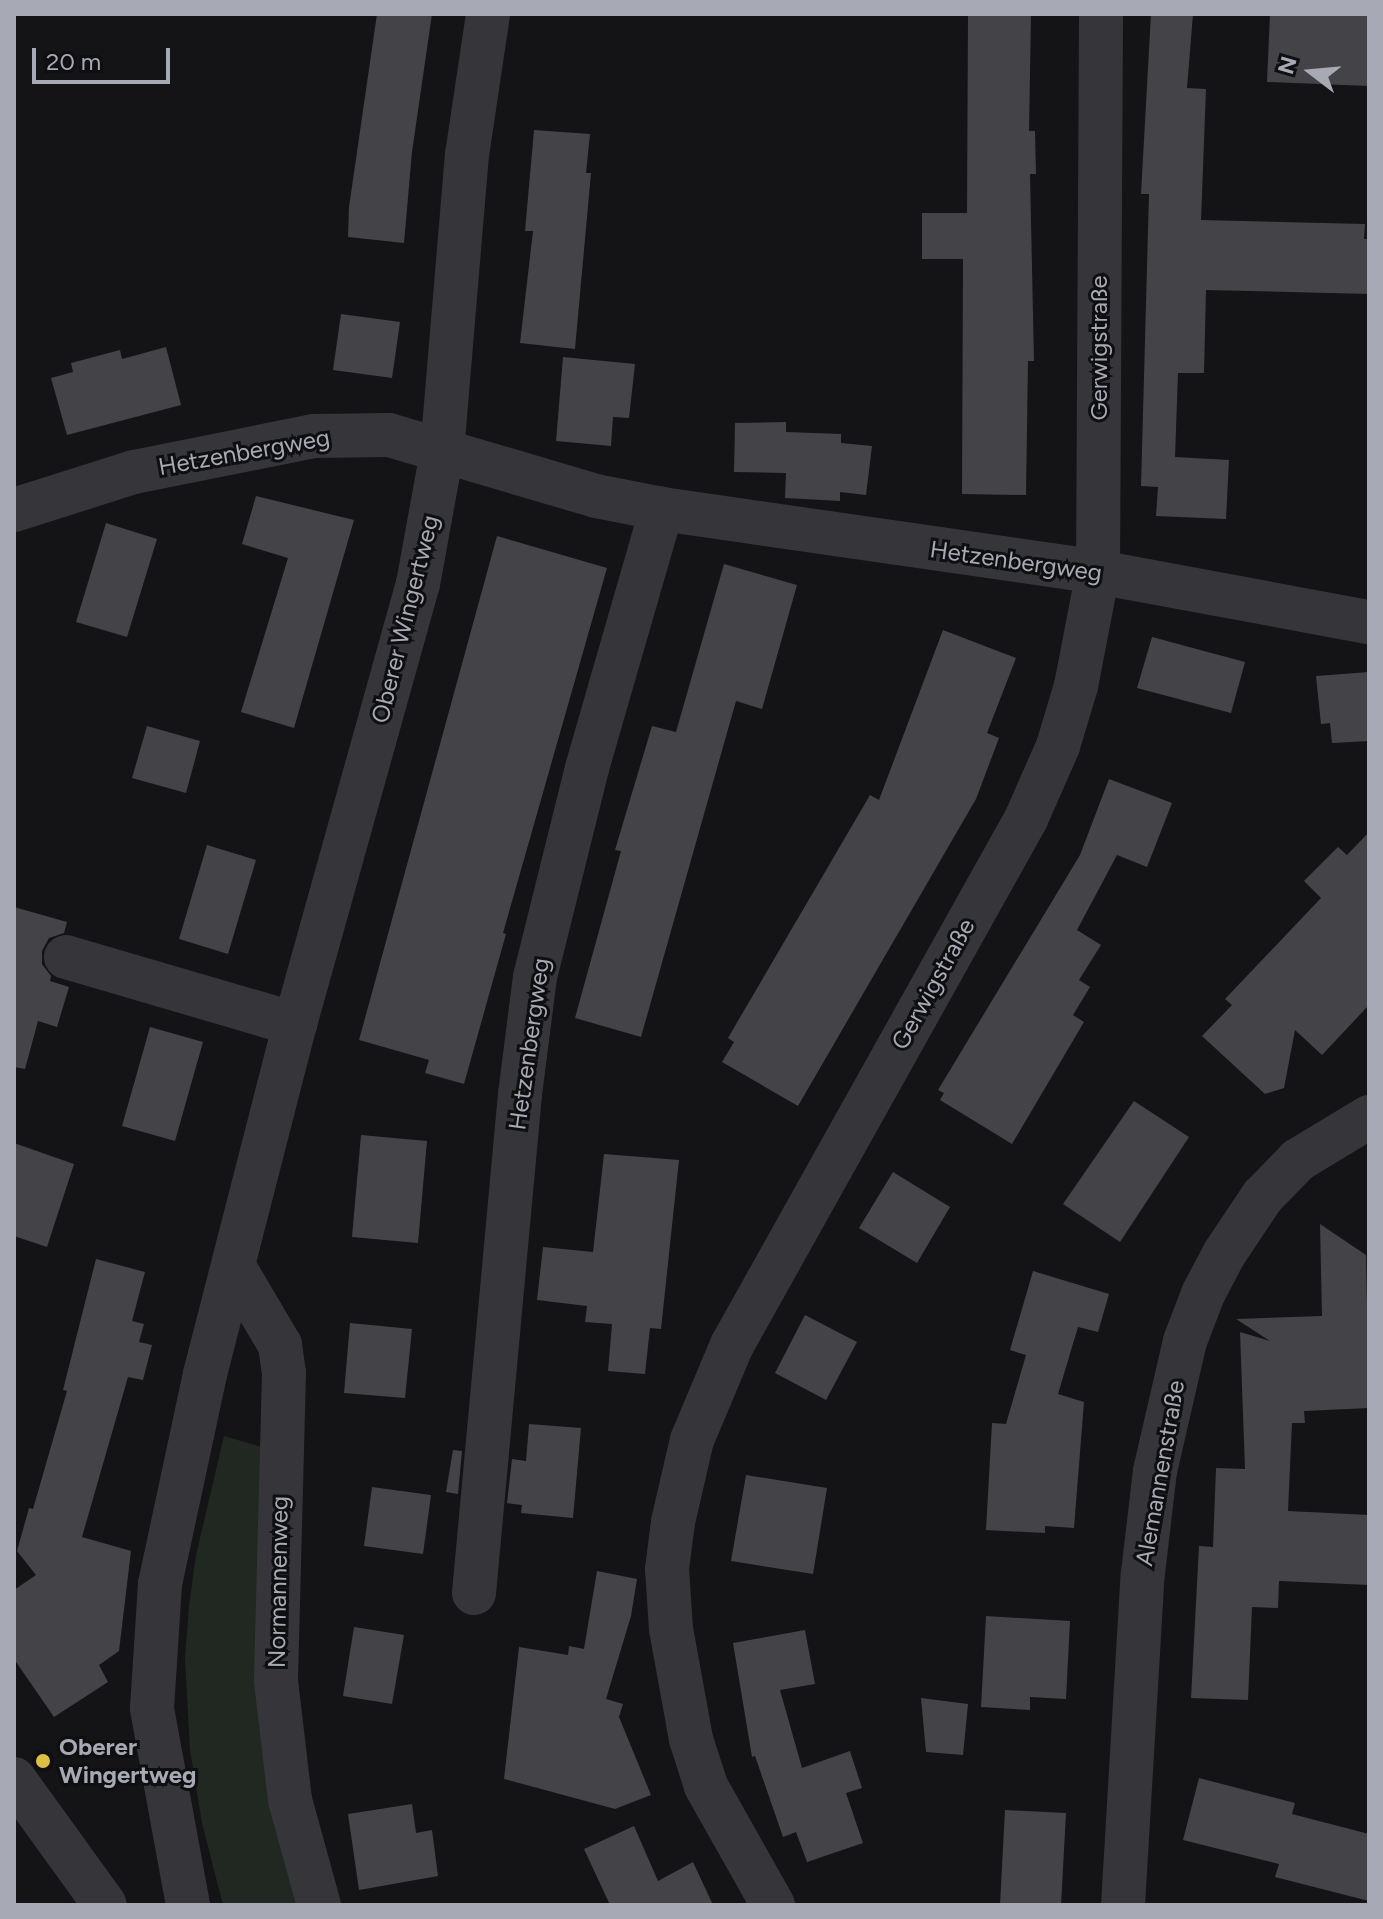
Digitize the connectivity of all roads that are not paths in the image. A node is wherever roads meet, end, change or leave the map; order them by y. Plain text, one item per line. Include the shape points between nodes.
1 (488, 14) edge
2 (1101, 14) edge
3 (442, 452) junction
4 (662, 509) junction
5 (14, 510) edge
6 (1098, 572) junction
7 (1369, 622) edge
8 (66, 957) dead end
9 (295, 1024) junction
10 (1369, 1117) edge
11 (234, 1267) junction
12 (474, 1593) dead end
13 (14, 1779) edge
14 (105, 1905) edge
15 (188, 1905) edge
16 (319, 1905) edge
17 (773, 1905) edge
18 (1123, 1905) edge

1 - 3 street, Oberer Wingertweg via 467,155
2 - 6 street, Gerwigstraße
3 - 4 street, Hetzenbergweg
3 - 5 street, Hetzenbergweg via 389,435 314,436 134,472
3 - 9 street, Oberer Wingertweg via 418,584
4 - 6 street, Hetzenbergweg
4 - 12 street, Hetzenbergweg via 587,768 535,977
6 - 7 street, Hetzenbergweg
6 - 17 street, Gerwigstraße via 1076,686 1058,746 1026,819 732,1345 692,1440 667,1569 679,1690 706,1786
8 - 9 street
9 - 11 street, Oberer Wingertweg
10 - 18 street, Alemannenstraße via 1298,1160 1262,1197 1224,1254 1185,1341 1155,1471 1143,1573
11 - 15 street, Oberer Wingertweg via 201,1389 160,1584 154,1645 152,1708
11 - 16 street, Normannenweg via 280,1345 284,1373 276,1681 290,1800
13 - 14 street

